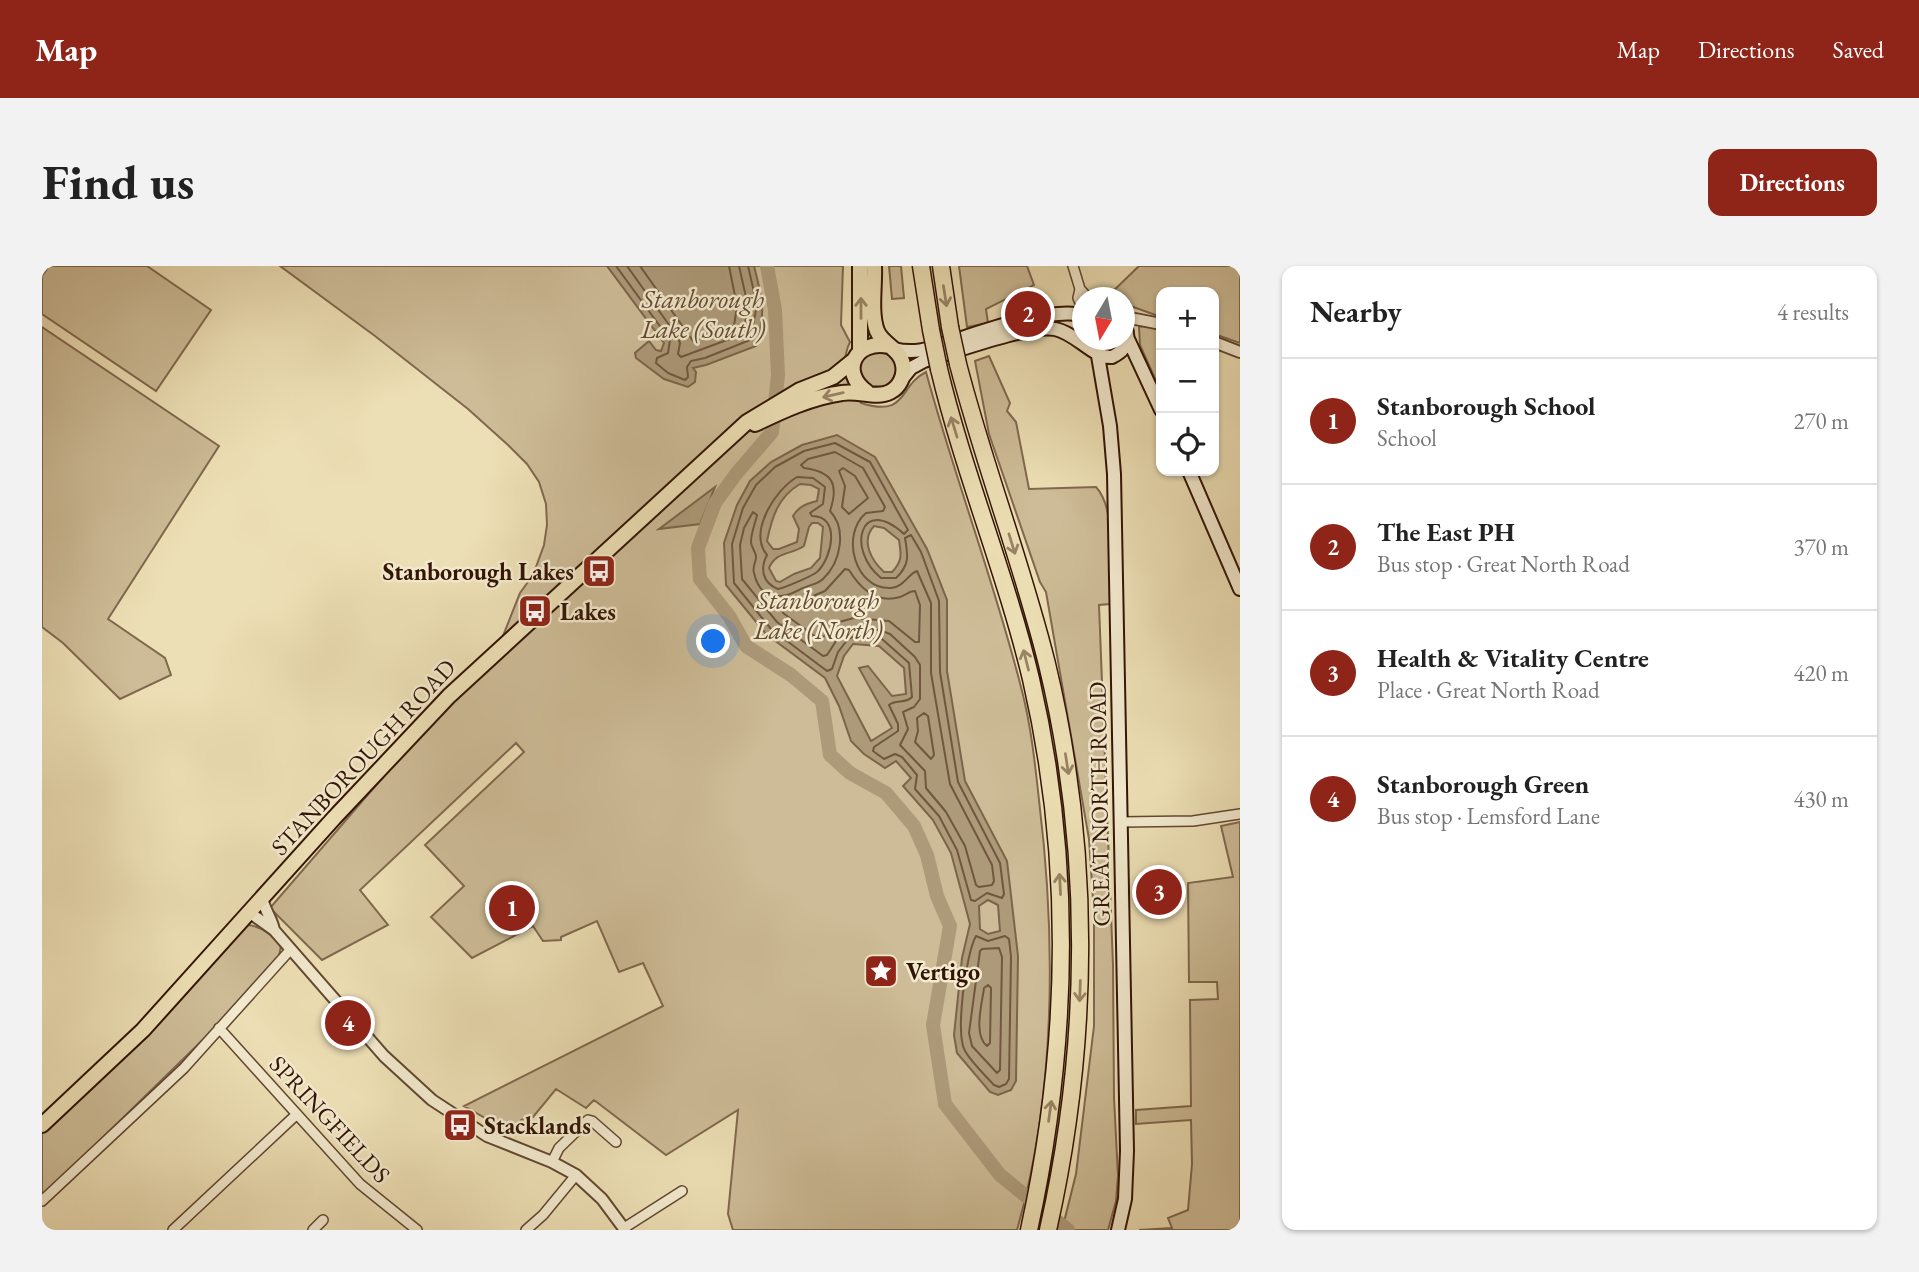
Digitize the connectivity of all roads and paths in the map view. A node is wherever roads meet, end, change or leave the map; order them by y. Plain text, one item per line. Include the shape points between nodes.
1 (860, 266) edge
2 (874, 266) edge
3 (921, 266) edge
4 (941, 266) edge
5 (1073, 266) edge
6 (1079, 287) edge
7 (1072, 315) edge
8 (1135, 318) edge
9 (1145, 320) junction
10 (1156, 323) edge
11 (1135, 327) edge
12 (1072, 336) edge
13 (1219, 344) edge
14 (891, 347) junction
15 (1093, 350) edge
16 (1101, 350) edge
17 (1122, 350) edge
18 (1134, 350) edge
19 (1240, 352) edge
20 (857, 355) junction
21 (1116, 355) junction
22 (1139, 362) junction
23 (1103, 377) junction
24 (902, 379) junction
25 (867, 392) junction
26 (1156, 399) edge
27 (762, 416) junction
28 (1191, 476) edge
29 (1240, 589) edge
30 (1240, 814) edge
31 (1121, 822) junction
32 (262, 897) junction
33 (249, 912) junction
34 (274, 930) junction
35 (291, 949) junction
36 (219, 1028) junction
37 (297, 1114) junction
38 (42, 1125) edge
39 (616, 1142) dead end
40 (552, 1162) junction
41 (576, 1175) junction
42 (682, 1191) dead end
43 (42, 1201) edge
44 (323, 1220) dead end
45 (625, 1229) edge
46 (173, 1230) edge
47 (313, 1230) edge
48 (417, 1230) edge
49 (526, 1230) edge
50 (1029, 1230) edge
51 (1048, 1230) edge
52 (1118, 1230) edge

20 -> 1 main road
2 - 14 main road via 876,328
50 -> 3 highway, bridge via 1056,1064 1061,978 1053,800 1018,631 950,415
4 -> 51 highway, bridge via 958,365 1037,624 1068,772 1079,880 1080,975 1075,1073
5 - 6 street
7 - 14 main road via 1012,323 917,353
8 - 9 street
9 - 10 street
9 - 11 street
12 - 24 main road via 1060,330 1035,328 924,361
13 - 19 street
14 - 20 main road via 869,345
14 - 24 main road via 902,360
15 - 23 main road, GREAT NORTH ROAD
16 - 21 main road
17 - 21 main road
18 - 22 main road
20 - 25 main road via 853,377
20 - 27 main road via 833,377 800,390
21 - 22 main road
21 - 23 main road
22 - 26 main road
23 - 31 main road, GREAT NORTH ROAD via 1114,474
24 - 25 main road via 888,393
25 -> 27 main road via 831,395
27 - 32 main road, STANBOROUGH ROAD via 732,435 449,696
28 - 29 main road
30 - 31 street via 1194,821
31 - 52 main road, GREAT NORTH ROAD via 1127,1151
32 - 33 main road, STANBOROUGH ROAD
32 - 34 street
33 - 34 street
33 - 38 main road, STANBOROUGH ROAD via 143,1030
34 - 35 street
35 - 36 street
35 - 40 street via 384,1056 432,1100 487,1136
36 - 37 street, SPRINGFIELDS
36 - 43 street via 184,1068
37 - 46 street
37 - 48 street, SPRINGFIELDS via 360,1184
39 - 40 street via 588,1120 559,1148
40 - 41 street
41 - 45 street
41 - 49 street
42 - 45 street
44 - 47 street

